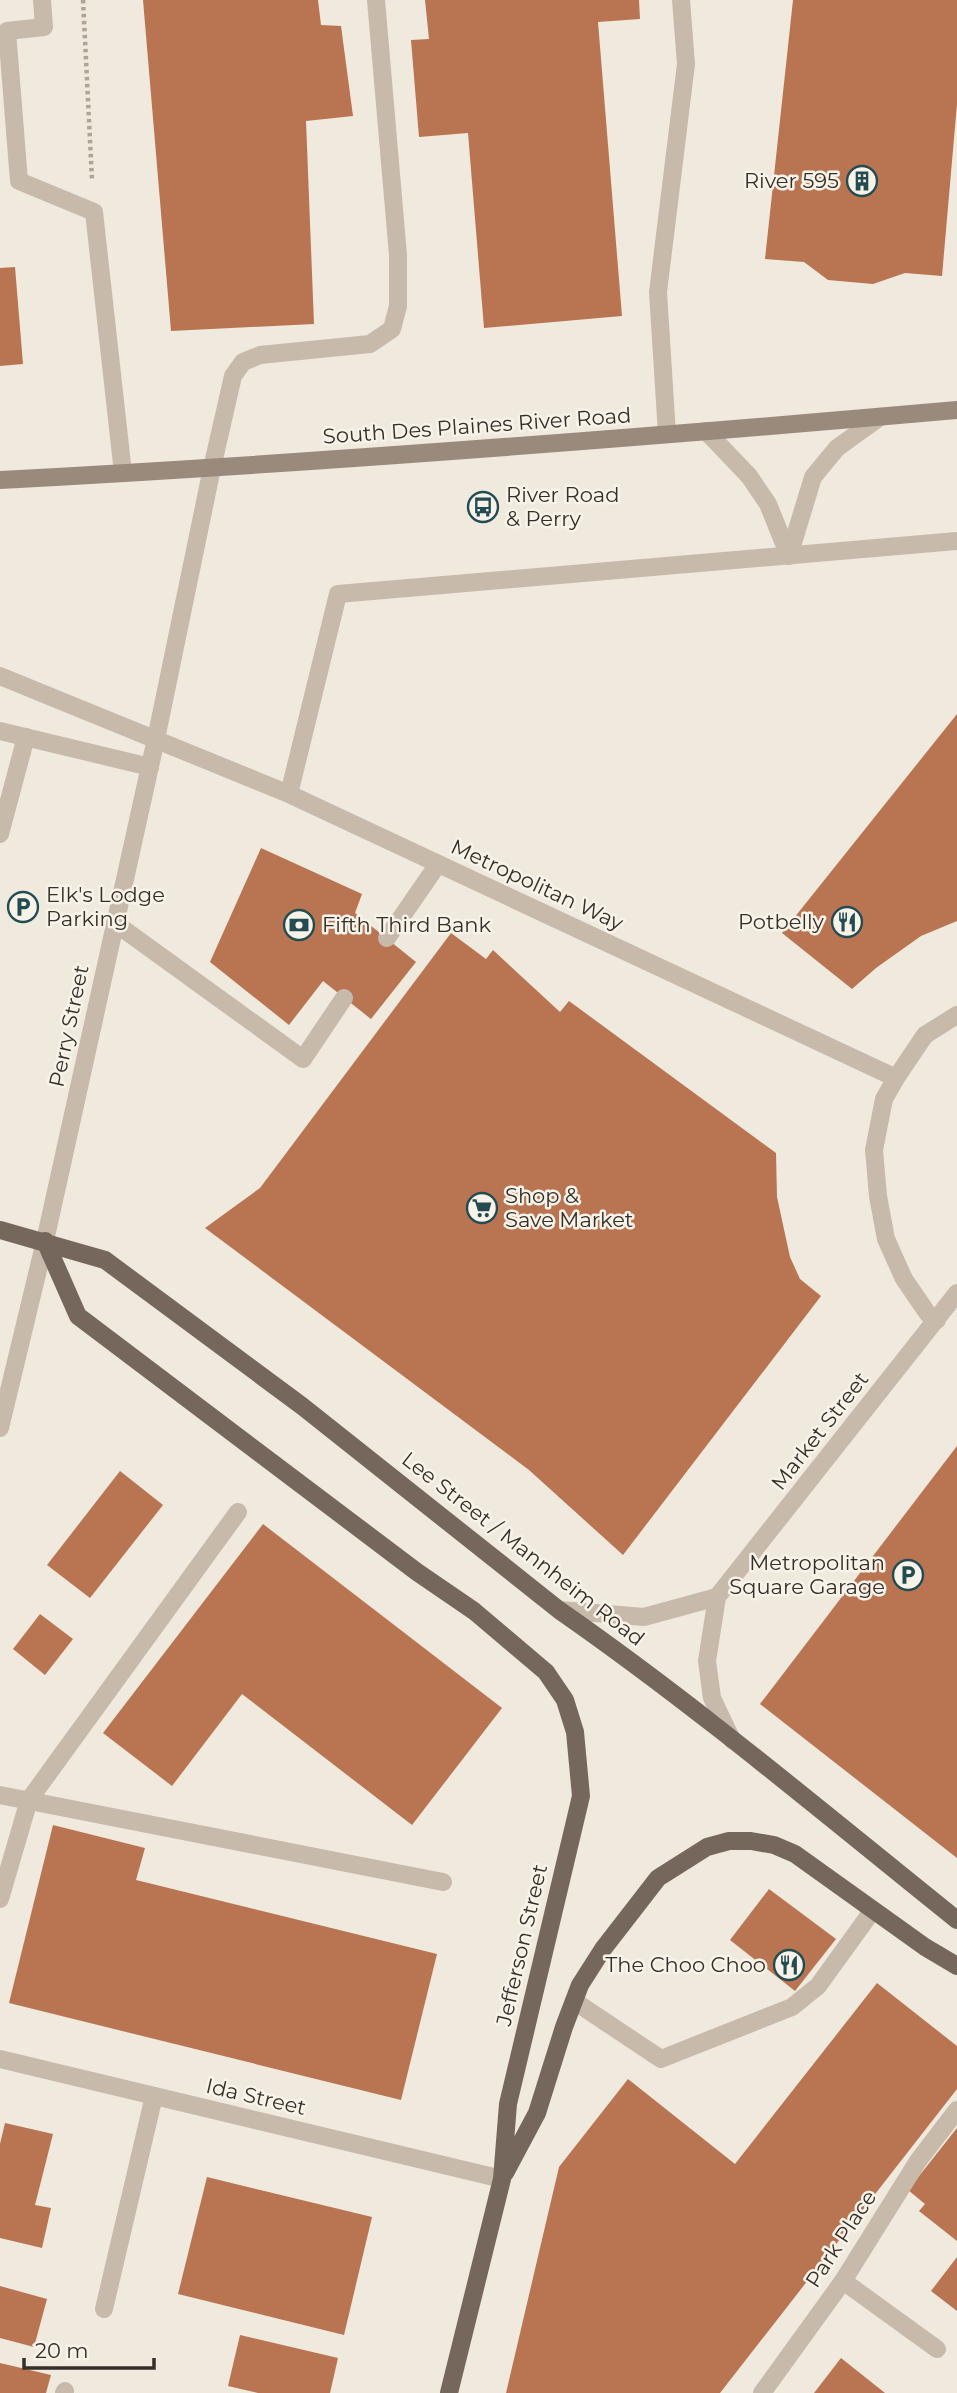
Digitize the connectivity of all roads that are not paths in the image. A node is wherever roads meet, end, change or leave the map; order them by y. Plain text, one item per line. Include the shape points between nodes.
1 (42, 0) edge
2 (376, 0) edge
3 (681, 0) edge
4 (957, 410) edge
5 (880, 416) junction
6 (706, 431) junction
7 (667, 434) junction
8 (212, 468) junction
9 (123, 473) junction
10 (0, 480) edge
11 (957, 541) edge
12 (789, 556) junction
13 (0, 676) edge
14 (0, 731) edge
15 (26, 737) junction
16 (156, 739) junction
17 (150, 767) junction
18 (289, 793) junction
19 (0, 834) edge
20 (438, 864) junction
21 (115, 923) junction
22 (387, 938) dead end
23 (345, 998) dead end
24 (957, 1015) edge
25 (897, 1078) junction
26 (0, 1230) edge
27 (45, 1241) junction
28 (957, 1293) edge
29 (937, 1320) junction
30 (0, 1428) edge
31 (238, 1512) dead end
32 (718, 1597) junction
33 (559, 1610) junction
34 (732, 1740) junction
35 (0, 1795) edge
36 (29, 1800) junction
37 (443, 1882) dead end
38 (0, 1899) edge
39 (873, 1910) junction
40 (957, 1920) edge
41 (957, 1966) edge
42 (574, 2001) junction
43 (0, 2059) edge
44 (154, 2096) junction
45 (957, 2110) edge
46 (502, 2179) junction
47 (843, 2281) junction
48 (104, 2309) dead end
49 (937, 2349) dead end
50 (449, 2393) edge
51 (762, 2393) edge

1 - 9 street via 44,27 7,31 19,181 94,212
2 - 8 street, Perry Street via 398,255 398,306 392,328 370,344 260,355 243,362 233,376
3 - 7 street via 686,64 658,292
4 - 5 main road, South Des Plaines River Road
5 - 6 main road, South Des Plaines River Road
5 - 12 street via 837,448 813,477
6 - 7 main road, South Des Plaines River Road
6 - 12 street via 749,476 768,504
7 - 8 main road, South Des Plaines River Road
8 - 9 main road, South Des Plaines River Road
8 - 16 street, Perry Street
9 - 10 main road, South Des Plaines River Road
11 - 12 street
12 - 18 street via 338,594
13 - 16 street, Metropolitan Way
14 - 15 street
15 - 17 street
15 - 19 street
16 - 17 street, Perry Street
16 - 18 street, Metropolitan Way
17 - 21 street, Perry Street
18 - 20 street, Metropolitan Way
20 - 22 street
20 - 25 street, Metropolitan Way
21 - 23 street via 303,1059
21 - 27 street, Perry Street
24 - 25 street via 925,1035
25 - 29 street via 884,1100 874,1150 877,1196 886,1239 904,1279
26 - 27 main road, Lee Street / Mannheim Road
27 - 30 street, Perry Street
27 - 33 main road, Lee Street / Mannheim Road via 105,1260 302,1406
27 - 46 main road, Jefferson Street via 78,1316 474,1611 546,1672 565,1700 575,1732 581,1796 508,2104
28 - 29 street, Market Street
29 - 32 street, Market Street
31 - 36 street
32 - 33 street via 644,1617
32 - 34 street, Market Street via 707,1661 712,1698
33 - 34 main road, Lee Street / Mannheim Road
34 - 40 main road, Lee Street / Mannheim Road
35 - 36 street
36 - 37 street
36 - 38 street
39 - 41 main road
39 - 42 street via 818,1986 792,2007 661,2059
39 - 42 main road via 795,1854 774,1845 729,1840 707,1847 658,1878 603,1949
42 - 46 main road via 537,2113
43 - 44 street, Ida Street
44 - 46 street, Ida Street
44 - 48 street
45 - 47 street, Park Place via 918,2161
46 - 50 main road, Jefferson Street
47 - 49 street
47 - 51 street, Park Place

